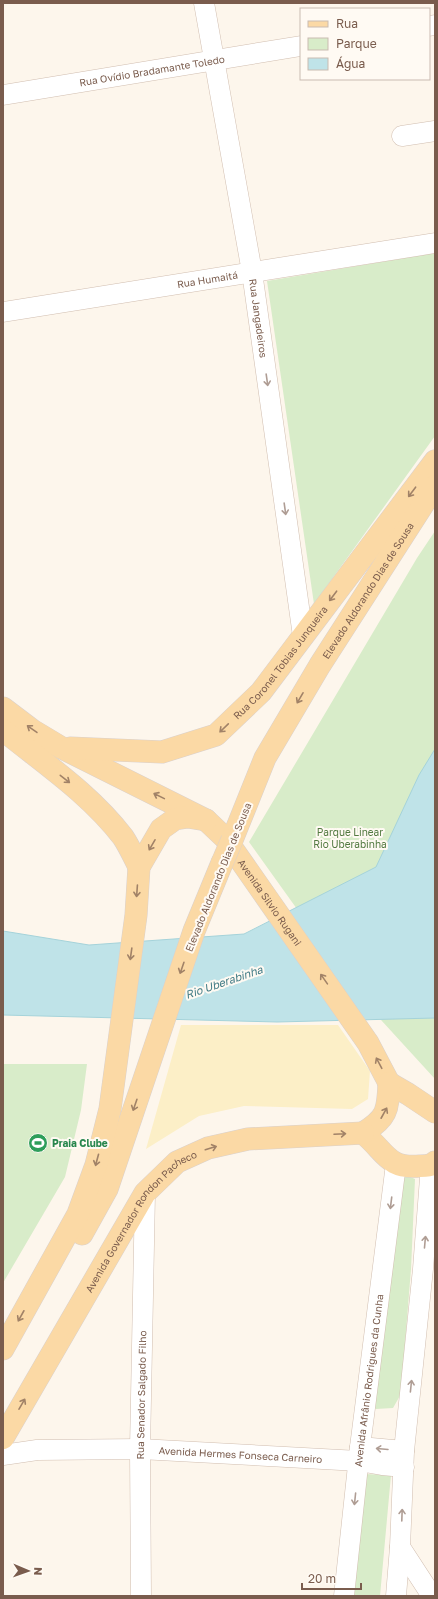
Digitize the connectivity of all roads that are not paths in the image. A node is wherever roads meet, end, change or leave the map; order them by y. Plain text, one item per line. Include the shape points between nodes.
1 (204, 3) edge
2 (300, 46) edge
3 (214, 60) junction
4 (3, 95) edge
5 (435, 130) edge
6 (402, 136) dead end
7 (435, 243) edge
8 (252, 272) junction
9 (3, 312) edge
10 (435, 461) edge
11 (435, 486) edge
12 (303, 636) junction
13 (3, 708) edge
14 (3, 730) edge
15 (62, 748) junction
16 (206, 820) junction
17 (139, 867) junction
18 (390, 1084) junction
19 (435, 1112) edge
20 (363, 1133) junction
21 (396, 1164) junction
22 (433, 1164) edge
23 (145, 1193) junction
24 (429, 1266) edge
25 (40, 1283) junction
26 (3, 1350) edge
27 (3, 1438) edge
28 (140, 1449) junction
29 (360, 1454) junction
30 (3, 1455) edge
31 (404, 1459) junction
32 (400, 1547) junction
33 (431, 1585) edge
34 (142, 1596) edge
35 (344, 1596) edge
36 (396, 1596) edge

1 - 3 street, Rua Jangadeiros
2 - 3 street, Rua Ovídio Bradamante Toledo
3 - 4 street, Rua Ovídio Bradamante Toledo
3 - 8 street, Rua Jangadeiros
5 - 6 street
7 - 8 street, Rua Humaitá
8 - 9 street, Rua Humaitá
8 -> 12 street, Rua Jangadeiros
10 -> 12 main road, Rua Coronel Tobias Junqueira
11 -> 25 main road, Elevado Aldorando Dias de Sousa, bridge via 320,665 266,758 194,931 107,1189 67,1260
12 -> 15 main road, Rua Coronel Tobias Junqueira via 261,692 216,735 162,752
15 -> 13 main road, Avenida Silvio Rugani
14 -> 17 main road via 75,787 103,813 124,839
16 -> 15 main road, Avenida Silvio Rugani
16 -> 17 main road via 188,817 175,819 161,829
18 -> 16 main road, Avenida Silvio Rugani via 368,1043 265,895 225,838
17 -> 25 main road via 136,915 110,1109 96,1165 78,1214
18 - 19 main road
20 -> 18 main road via 378,1124 384,1115 388,1106
20 - 21 main road
23 -> 20 main road, Avenida Governador Rondon Pacheco via 178,1162 208,1148 248,1139
21 - 22 main road via 406,1167
21 -> 29 street, Avenida Afrânio Rodrigues da Cunha
24 -> 22 street
27 -> 23 main road, Avenida Governador Rondon Pacheco
23 - 28 street, Rua Senador Salgado Filho
31 -> 24 street
25 -> 26 main road
28 - 29 street, Avenida Hermes Fonseca Carneiro
28 - 30 street, Avenida Hermes Fonseca Carneiro via 37,1450
28 - 34 street, Rua Senador Salgado Filho
29 - 31 street, Avenida Hermes Fonseca Carneiro via 382,1465
29 -> 35 street, Avenida Afrânio Rodrigues da Cunha
32 -> 31 street
32 - 33 street
32 - 36 street

